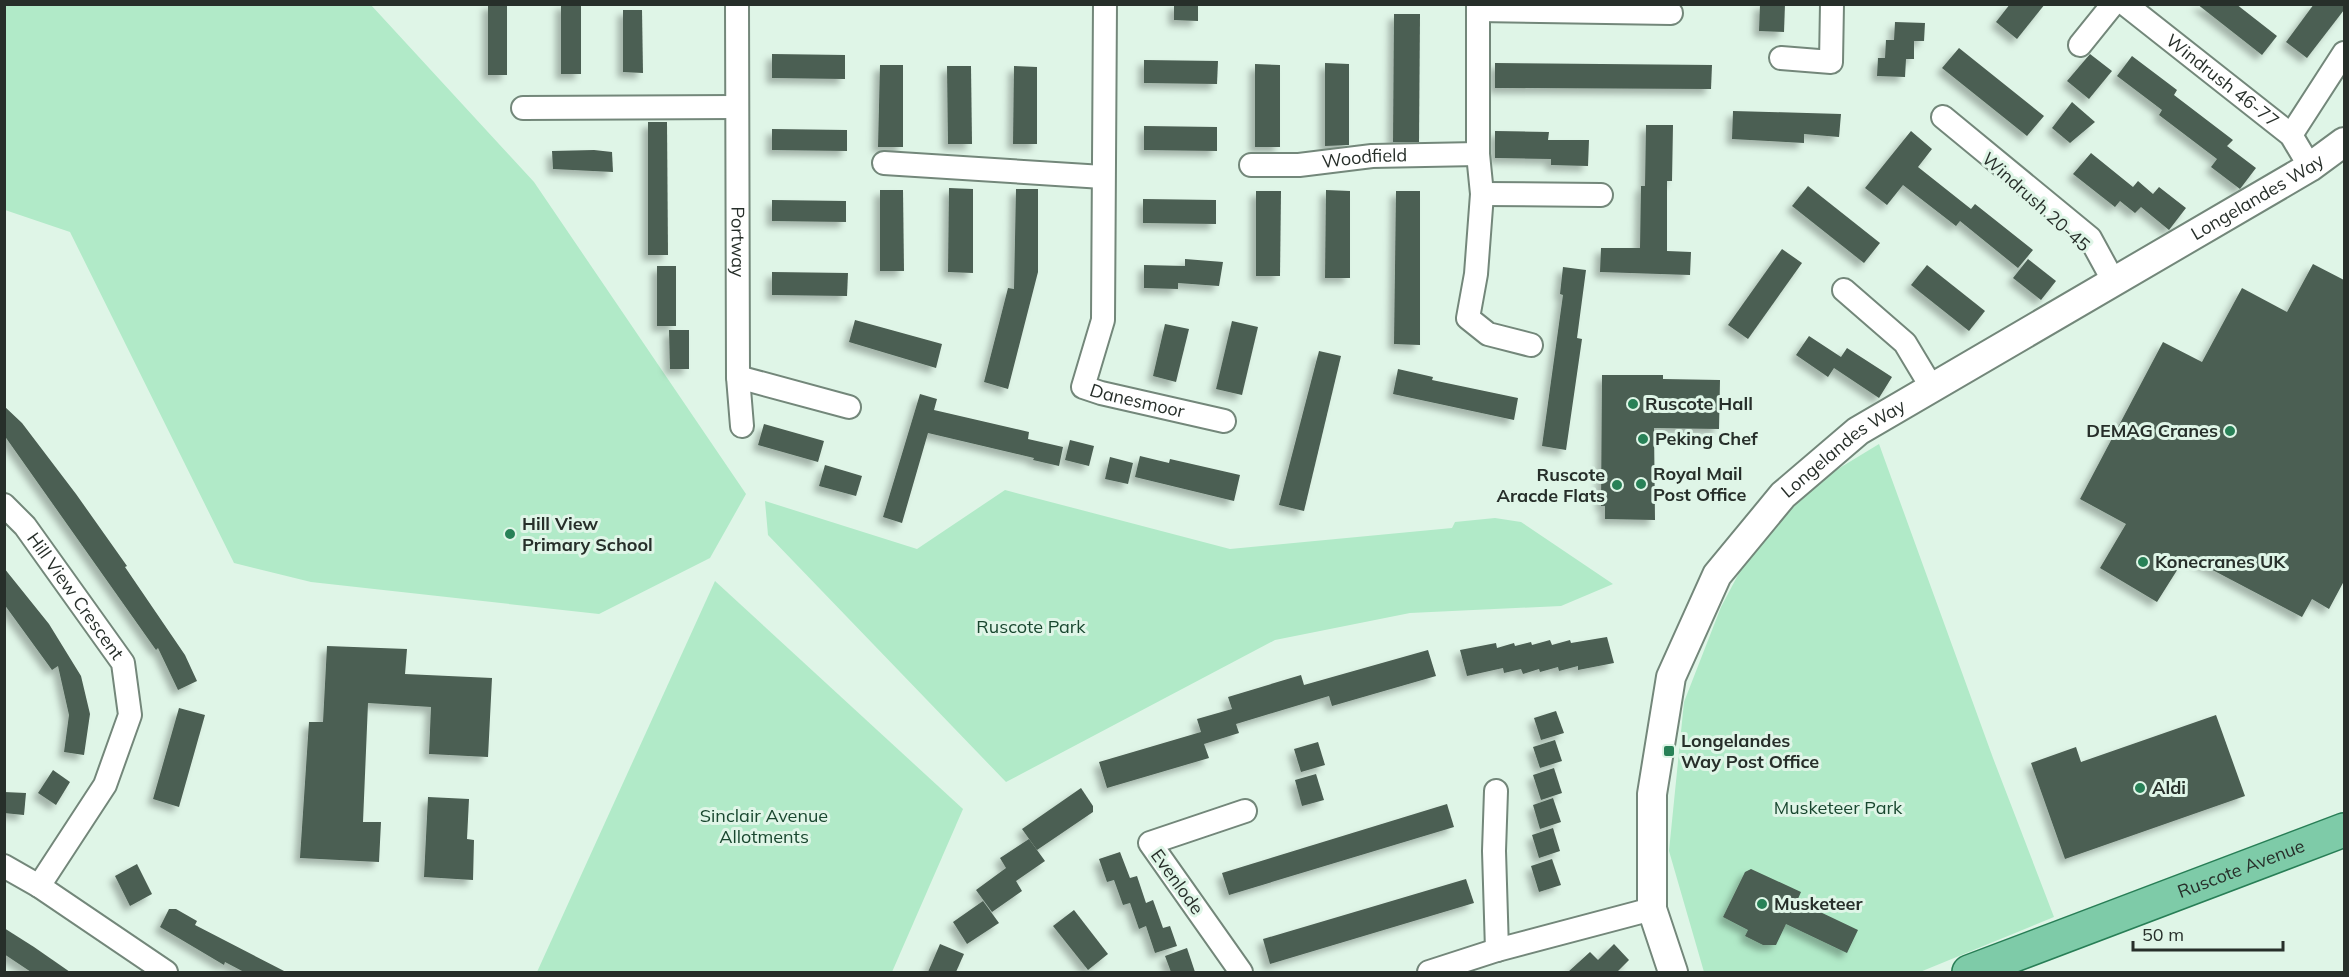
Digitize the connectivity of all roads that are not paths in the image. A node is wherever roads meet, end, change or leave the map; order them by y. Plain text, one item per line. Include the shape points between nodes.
1 (737, 4) edge
2 (1105, 4) edge
3 (1832, 4) edge
4 (2113, 4) edge
5 (2125, 4) edge
6 (1478, 7) edge
7 (1671, 13) dead end
8 (2080, 45) dead end
9 (2344, 53) edge
10 (1781, 58) dead end
11 (736, 107) junction
12 (523, 108) dead end
13 (1952, 129) dead end
14 (2291, 135) junction
15 (2344, 142) edge
16 (1478, 154) junction
17 (884, 163) dead end
18 (1251, 165) dead end
19 (2310, 167) junction
20 (1103, 177) junction
21 (1482, 194) junction
22 (1600, 195) dead end
23 (2112, 283) junction
24 (1844, 290) dead end
25 (1531, 345) dead end
26 (738, 377) junction
27 (1932, 388) junction
28 (849, 407) dead end
29 (1224, 421) dead end
30 (742, 426) dead end
31 (4, 505) edge
32 (1496, 791) dead end
33 (1245, 811) dead end
34 (2344, 830) edge
35 (4, 866) edge
36 (39, 886) junction
37 (1652, 909) junction
38 (1497, 951) junction
39 (1674, 971) edge
40 (166, 972) edge
41 (1241, 972) edge
42 (1430, 972) edge
43 (1969, 972) edge

1 - 11 street, Portway
2 - 20 street, Danesmoor
3 - 10 street via 1831,62
4 - 8 street
5 - 14 street, Windrush 46-77
6 - 7 street
6 - 16 street
9 - 14 street
11 - 12 street
11 - 26 street, Portway
13 - 23 street, Windrush 20-45 via 2090,247
14 - 19 street, Windrush 46-77
15 - 19 street, Longelandes Way
16 - 18 street, Woodfield via 1372,156 1299,165
16 - 21 street
17 - 20 street
19 - 23 street, Longelandes Way
20 - 29 street, Danesmoor via 1102,320 1083,387
21 - 22 street
21 - 25 street via 1476,274 1468,318 1488,334
23 - 27 street, Longelandes Way
24 - 27 street via 1905,343
26 - 28 street
26 - 30 street, Portway
27 - 37 street, Longelandes Way via 1858,431 1783,495 1717,575 1666,694 1652,794
31 - 36 street, Hill View Crescent via 25,526 123,663 130,715 105,784
32 - 38 street
33 - 41 street, Evenlode via 1150,843
34 - 43 main road, Ruscote Avenue
35 - 36 street
36 - 40 street
37 - 38 street
37 - 39 street, Longelandes Way
38 - 42 street

